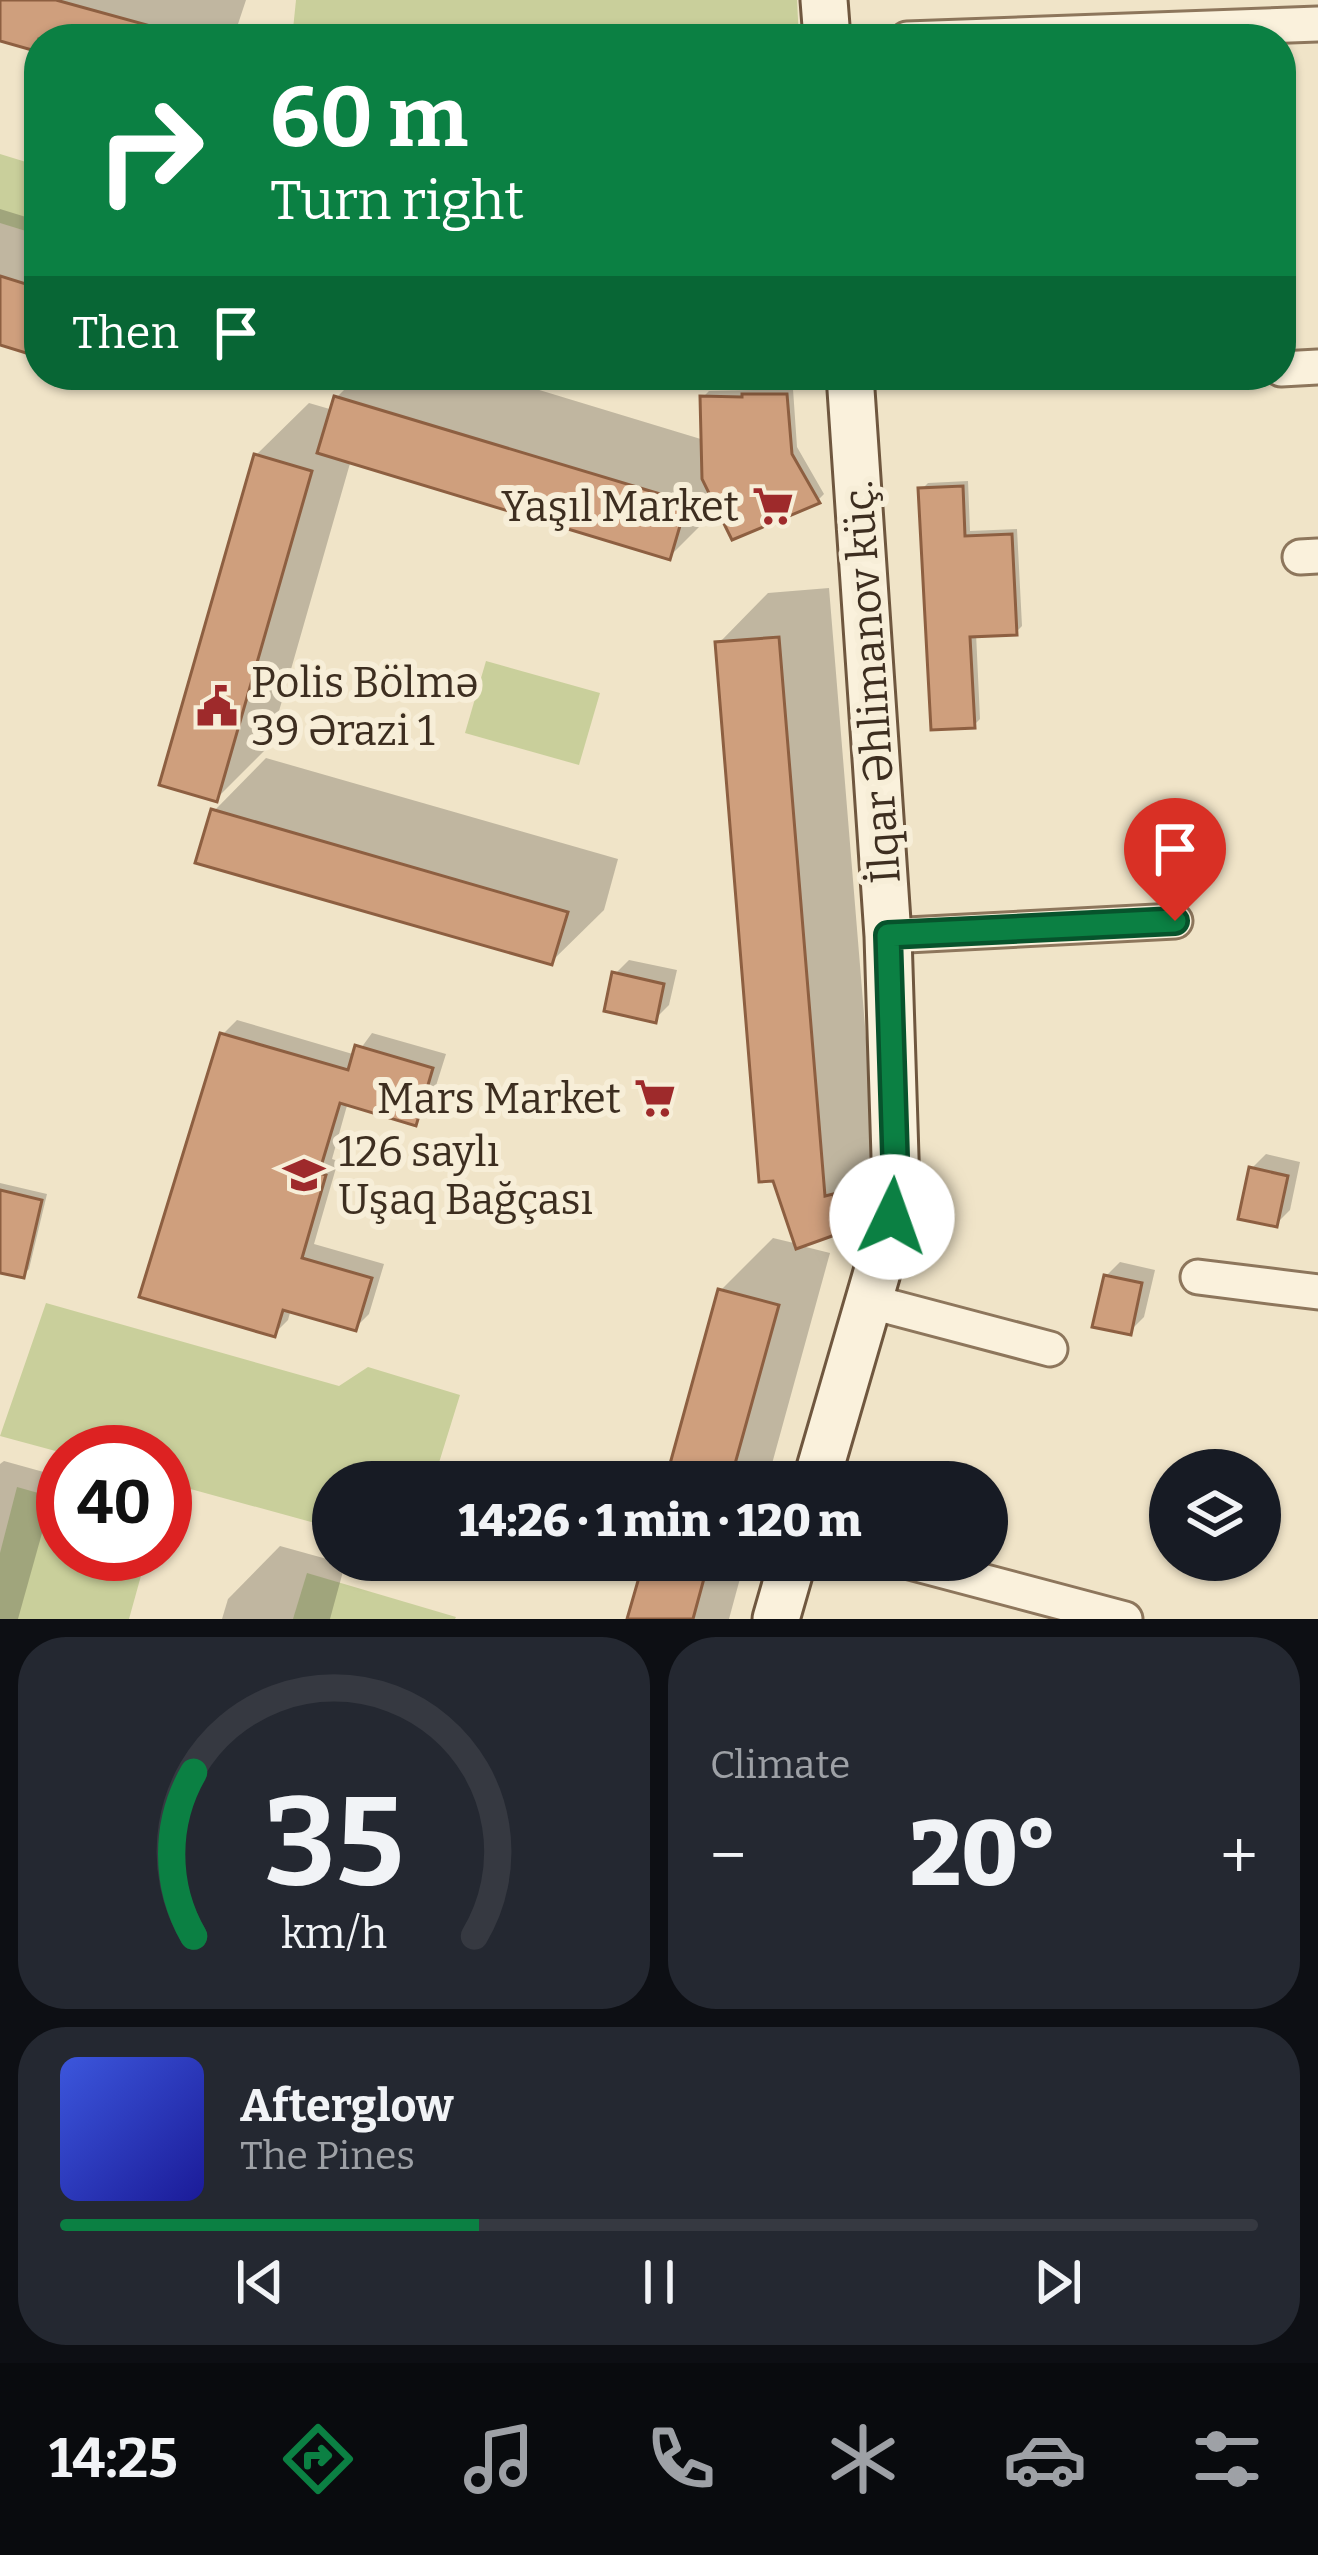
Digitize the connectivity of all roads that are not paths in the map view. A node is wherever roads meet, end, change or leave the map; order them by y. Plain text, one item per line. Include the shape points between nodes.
1 (1243, 13) edge
2 (1174, 14) edge
3 (1067, 24) edge
4 (1318, 24) edge
5 (851, 390) edge
6 (1175, 921) dead end
7 (888, 935) junction
8 (1198, 1277) dead end
9 (1318, 1292) edge
10 (868, 1301) junction
11 (1050, 1349) dead end
12 (822, 1461) edge
13 (787, 1581) edge
14 (981, 1581) edge
15 (776, 1619) edge
16 (1125, 1619) edge

1 - 2 street
1 - 4 street
2 - 3 street
5 - 7 street, İlqar Əhlimanov küç.
6 - 7 street
7 - 10 street, İlqar Əhlimanov küç. via 896,1189
8 - 9 street
10 - 11 street
10 - 12 street, İlqar Əhlimanov küç.
13 - 15 street
14 - 16 street

